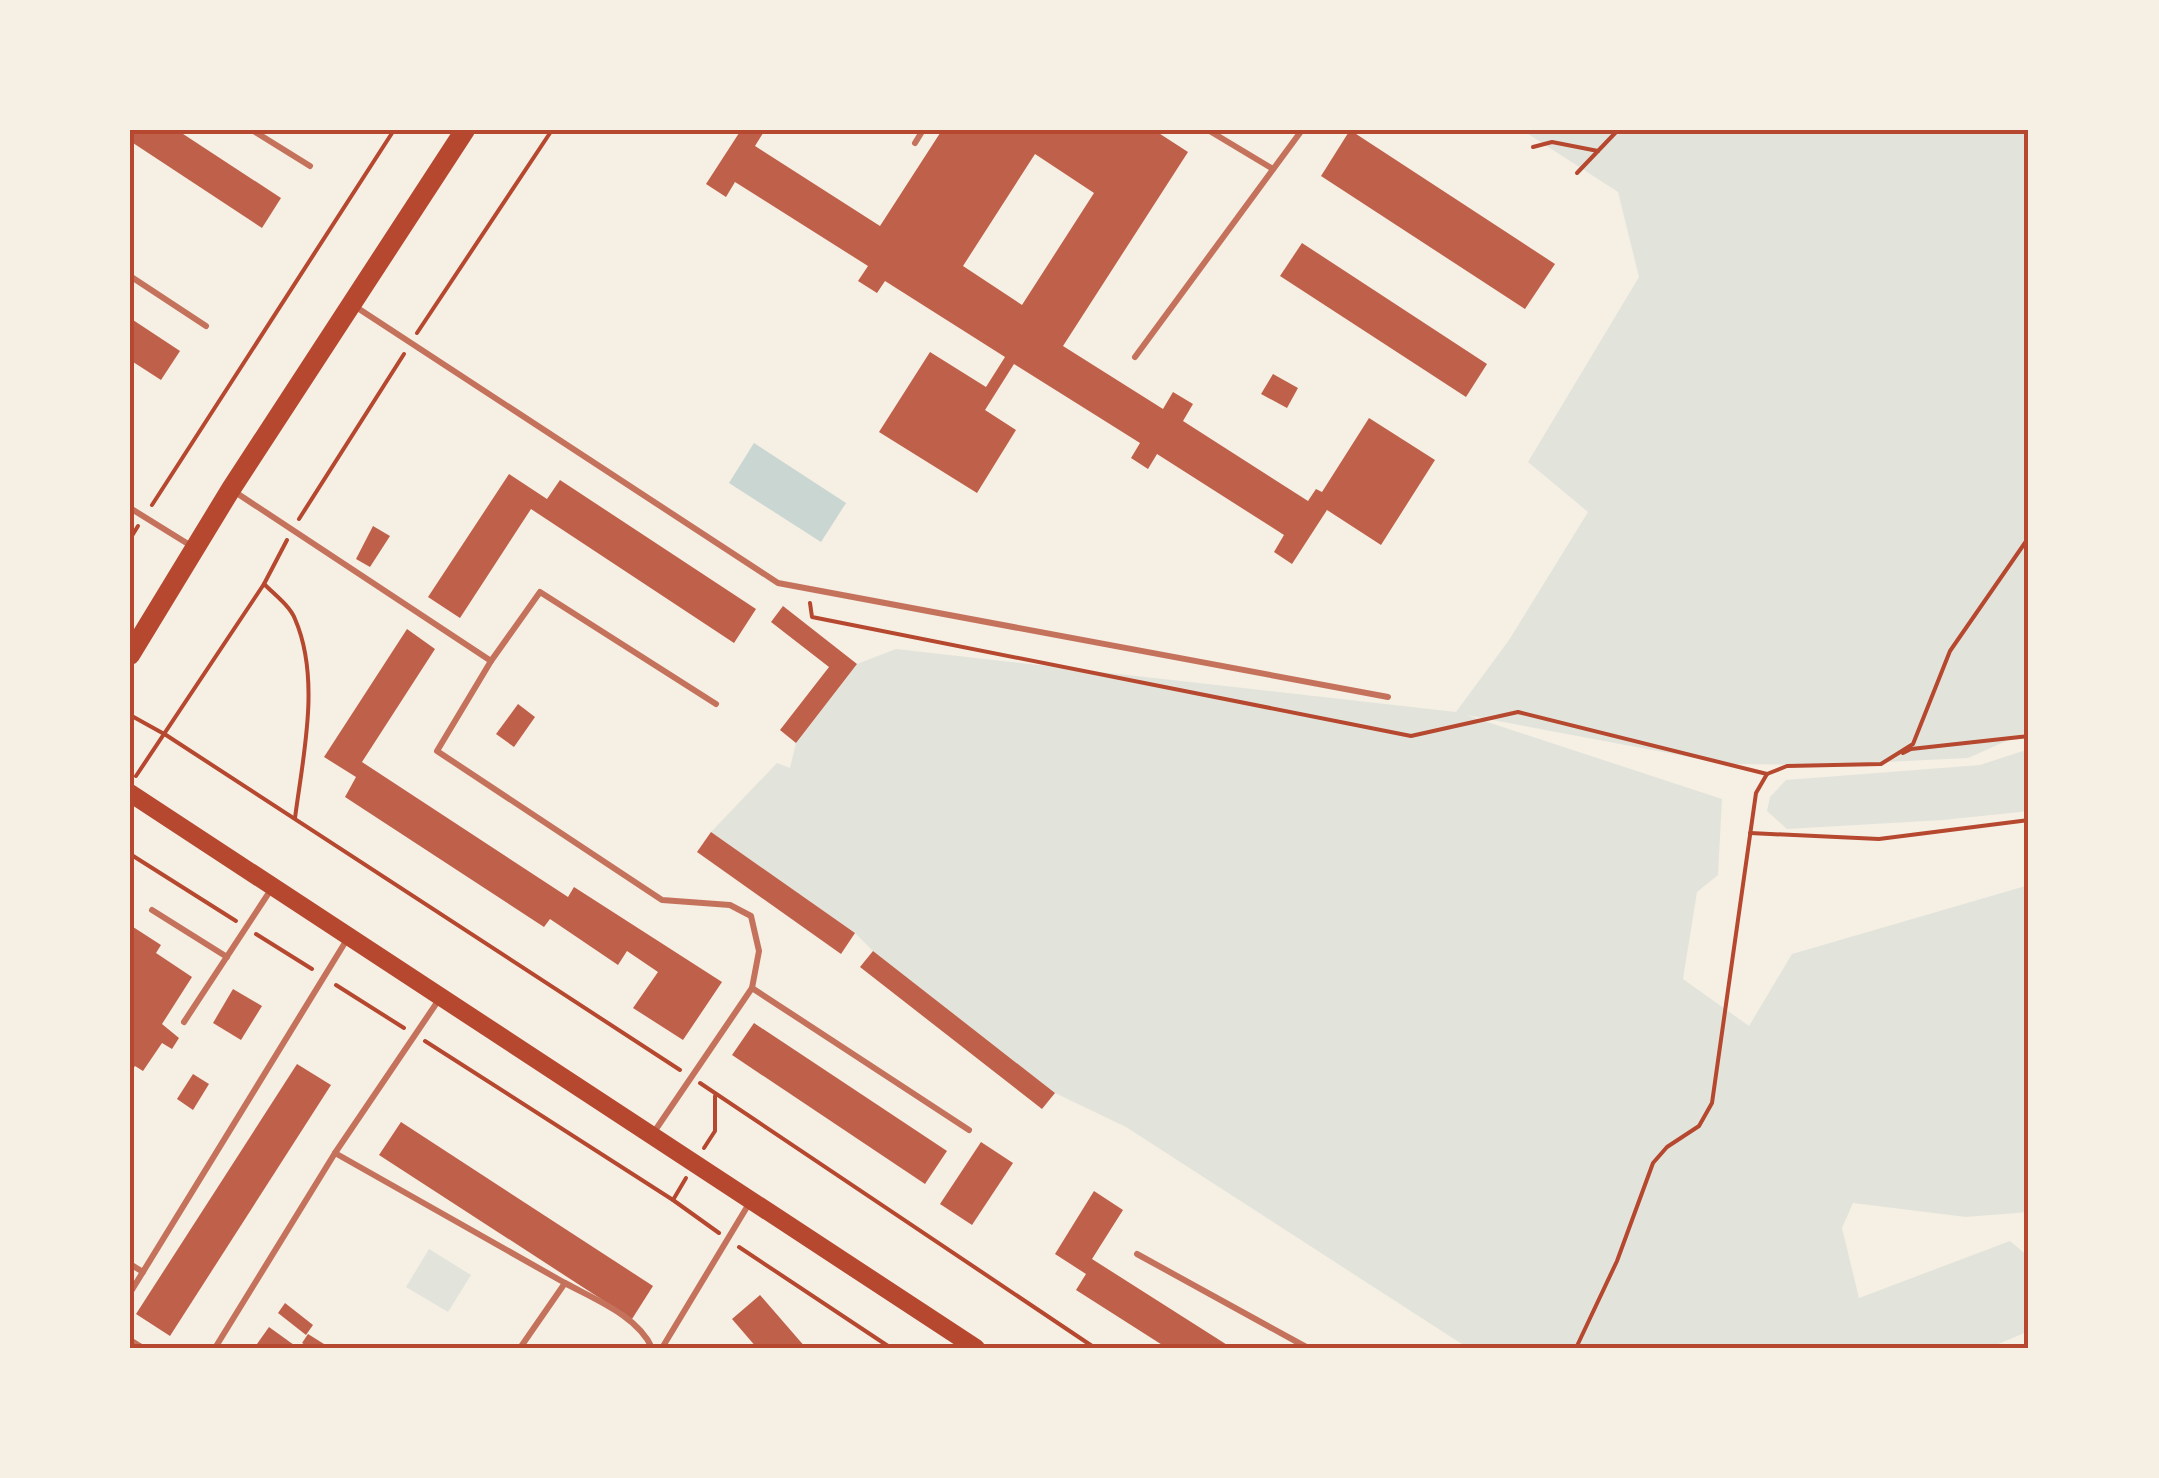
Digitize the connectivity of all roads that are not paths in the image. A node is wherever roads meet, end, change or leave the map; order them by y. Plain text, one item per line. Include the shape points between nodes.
1 (252, 130) edge
2 (464, 130) edge
3 (923, 130) edge
4 (1208, 130) edge
5 (1302, 130) edge
6 (915, 144) dead end
7 (310, 166) dead end
8 (1274, 169) junction
9 (130, 276) edge
10 (351, 303) junction
11 (206, 326) dead end
12 (1135, 357) dead end
13 (231, 489) junction
14 (130, 508) edge
15 (195, 548) junction
16 (130, 655) edge
17 (491, 661) junction
18 (1388, 696) dead end
19 (716, 704) dead end
20 (130, 792) edge
21 (272, 888) junction
22 (152, 910) dead end
23 (349, 936) junction
24 (226, 957) junction
25 (752, 988) junction
26 (440, 998) junction
27 (184, 1022) dead end
28 (969, 1130) dead end
29 (652, 1136) junction
30 (334, 1153) junction
31 (750, 1200) junction
32 (1137, 1254) dead end
33 (130, 1264) edge
34 (142, 1272) junction
35 (565, 1282) junction
36 (130, 1293) edge
37 (130, 1340) edge
38 (143, 1348) edge
39 (215, 1348) edge
40 (520, 1348) edge
41 (652, 1348) edge
42 (662, 1348) edge
43 (976, 1348) edge
44 (1308, 1348) edge

1 - 7 lane
2 - 10 main road
3 - 6 lane
4 - 8 lane
5 - 8 lane
8 - 12 lane
9 - 11 lane
10 - 13 main road
10 - 18 lane via 778,583
13 - 15 main road
13 - 17 lane
14 - 15 lane
15 - 16 main road
17 - 19 lane via 540,592
17 - 25 lane via 437,751 662,900 730,905 751,916 759,951
20 - 21 main road
21 - 23 main road
21 - 24 lane
22 - 24 lane
23 - 26 main road
23 - 34 lane
24 - 27 lane
25 - 28 lane
25 - 29 lane
26 - 29 main road
26 - 30 lane
29 - 31 main road
30 - 35 lane
30 - 39 lane
31 - 42 lane
31 - 43 main road
32 - 44 lane
33 - 34 lane
34 - 36 lane
35 - 40 lane
35 - 41 lane via 646,1334
37 - 38 lane

